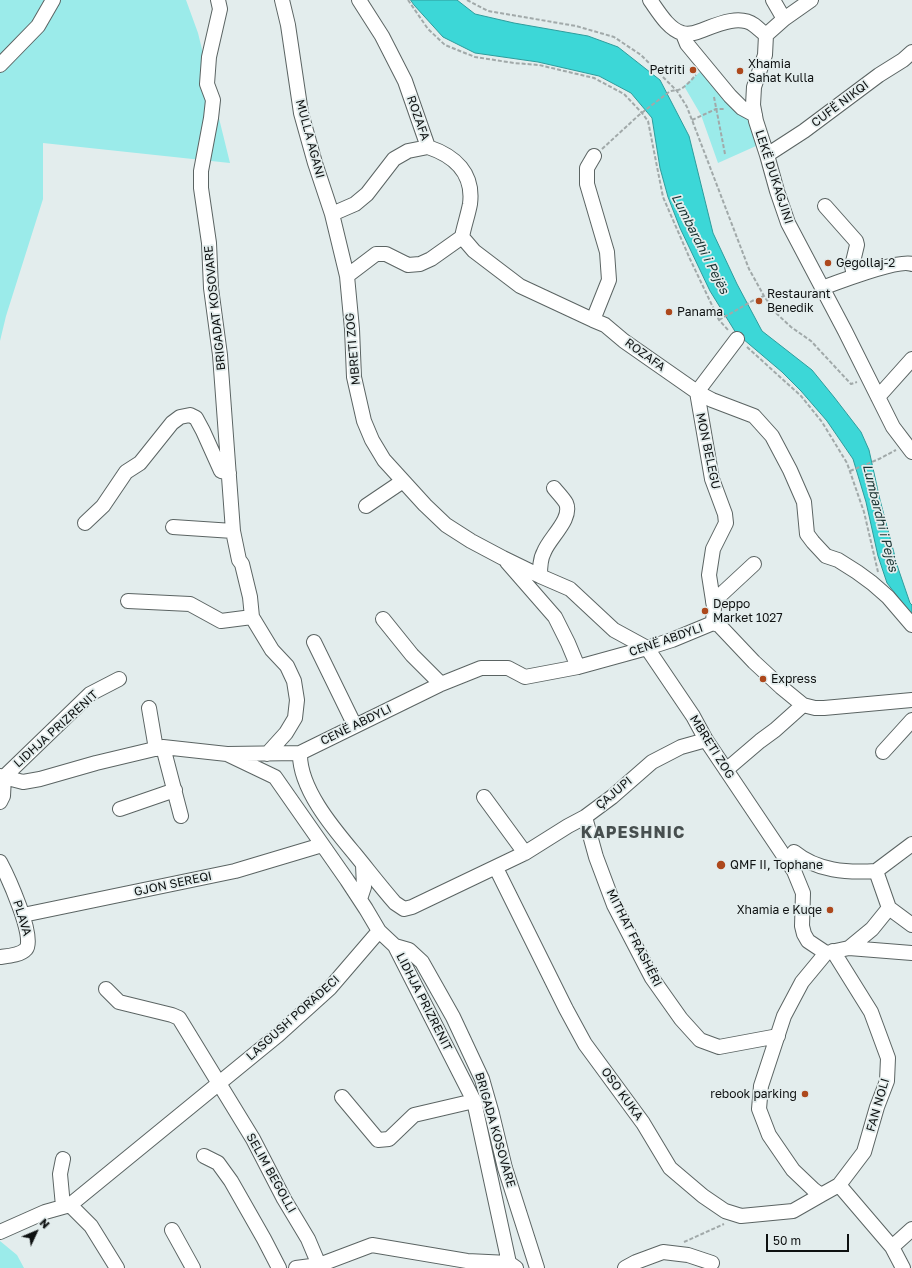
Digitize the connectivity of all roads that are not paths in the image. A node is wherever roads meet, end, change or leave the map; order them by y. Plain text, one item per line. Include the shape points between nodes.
1 (53, 0) edge
2 (218, 0) edge
3 (282, 0) edge
4 (359, 0) edge
5 (650, 0) edge
6 (773, 0) edge
7 (811, 0) edge
8 (784, 19) junction
9 (683, 34) junction
10 (766, 35) junction
11 (912, 52) edge
12 (0, 65) edge
13 (755, 115) junction
14 (428, 147) junction
15 (767, 155) junction
16 (594, 156) road end
17 (825, 206) dead end
18 (332, 214) junction
19 (462, 237) junction
20 (912, 264) edge
21 (346, 276) junction
22 (854, 276) junction
23 (822, 288) junction
24 (593, 320) junction
25 (737, 339) road end
26 (912, 360) edge
27 (697, 392) junction
28 (878, 397) junction
29 (909, 448) edge
30 (229, 473) junction
31 (403, 481) junction
32 (554, 488) dead end
33 (366, 506) dead end
34 (86, 522) dead end
35 (172, 527) dead end
36 (233, 531) junction
37 (502, 558) junction
38 (754, 564) dead end
39 (540, 576) junction
40 (128, 601) dead end
41 (713, 602) junction
42 (252, 617) junction
43 (383, 620) dead end
44 (713, 623) junction
45 (912, 625) edge
46 (314, 642) dead end
47 (647, 648) junction
48 (578, 667) junction
49 (119, 678) dead end
50 (441, 684) junction
51 (912, 700) edge
52 (803, 705) junction
53 (149, 708) dead end
54 (912, 720) edge
55 (355, 726) junction
56 (706, 740) junction
57 (159, 748) junction
58 (883, 752) dead end
59 (300, 753) junction
60 (227, 754) junction
61 (267, 754) junction
62 (726, 770) junction
63 (2, 776) edge
64 (175, 790) junction
65 (484, 797) dead end
66 (0, 802) edge
67 (120, 809) dead end
68 (181, 816) dead end
69 (585, 817) junction
70 (912, 844) edge
71 (322, 845) junction
72 (794, 852) dead end
73 (525, 853) junction
74 (0, 862) edge
75 (363, 865) junction
76 (496, 868) junction
77 (876, 871) junction
78 (360, 899) junction
79 (889, 908) junction
80 (23, 915) junction
81 (912, 926) edge
82 (379, 931) junction
83 (395, 946) junction
84 (849, 948) junction
85 (830, 952) junction
86 (912, 952) edge
87 (0, 958) edge
88 (106, 989) dead end
89 (778, 1036) junction
90 (219, 1083) junction
91 (342, 1097) dead end
92 (474, 1101) junction
93 (204, 1156) dead end
94 (63, 1159) dead end
95 (839, 1185) junction
96 (821, 1195) junction
97 (66, 1205) junction
98 (912, 1229) edge
99 (172, 1230) dead end
100 (0, 1232) edge
101 (892, 1247) junction
102 (712, 1263) dead end
103 (319, 1265) junction
104 (513, 1265) edge
105 (117, 1268) edge
106 (194, 1268) edge
107 (279, 1268) edge
108 (296, 1268) edge
109 (537, 1268) edge
110 (625, 1268) edge
111 (903, 1268) edge

1 - 12 street via 38,26
2 - 30 street, BRIGADAT KOSOVARE via 220,9 209,57 207,84 213,100 201,171 201,188 209,243
3 - 18 street, MULLA AGANI via 301,113
4 - 14 street, ROZAFA via 382,36 405,81
5 - 9 street via 663,18
6 - 8 street
7 - 8 street
8 - 10 street
9 - 10 street via 693,34 731,21 742,21 753,24
9 - 13 street via 687,44 730,96 742,108
10 - 13 street, LEKË DUKAGJINI via 765,55 754,87
11 - 15 street, CUFË NIKQI
13 - 15 street, LEKË DUKAGJINI
14 - 18 street via 408,151 394,159 367,194 355,204
14 - 19 street, ROZAFA via 449,157 466,175 471,193
15 - 23 street, LEKË DUKAGJINI via 788,223
16 - 24 street via 587,168 587,184 607,252 609,280
17 - 22 street via 858,245 852,266
18 - 21 street, MULLA AGANI
19 - 21 street via 420,264 408,265 386,254 376,254
19 - 24 street, ROZAFA via 474,251 520,286
20 - 22 street via 901,264
21 - 31 street, MBRETI ZOG via 354,377 364,421 384,460
22 - 23 street
23 - 28 street, LEKË DUKAGJINI
24 - 27 street, ROZAFA via 605,325
25 - 27 street
26 - 28 street
27 - 41 street, MON BELEGU via 712,479 726,523 713,549 709,575
27 - 45 street, ROZAFA via 754,416 772,436 790,470 804,502 807,534 813,542 826,556 857,572 883,593
28 - 29 street, LEKË DUKAGJINI via 893,427
30 - 34 street via 220,471 196,418 190,415 180,417 172,423 140,463 126,472 103,506
30 - 36 street, BRIGADAT KOSOVARE
31 - 33 street
31 - 37 street, MBRETI ZOG via 446,525
32 - 39 street via 566,504 567,514 543,553
35 - 36 street
36 - 42 street, BRIGADAT KOSOVARE via 250,597
37 - 39 street, MBRETI ZOG
37 - 48 street, MBRETI ZOG via 555,617
38 - 41 street
39 - 47 street, MBRETI ZOG via 570,589 614,630
40 - 42 street via 190,604 221,621
41 - 44 street, MON BELEGU
42 - 61 street, BRIGADAT KOSOVARE via 272,650 287,666 294,681 297,700 295,718 286,733
43 - 50 street via 412,655
44 - 47 street, CENË ABDYLI
44 - 52 street, CENË ABDYLI via 719,625 780,687
46 - 55 street
47 - 48 street, CENË ABDYLI
47 - 56 street, MBRETI ZOG
48 - 50 street, CENË ABDYLI via 525,677 508,668 481,668
49 - 63 street, LIDHJA PRIZRENIT via 90,694
50 - 55 street, CENË ABDYLI
51 - 52 street, CENË ABDYLI via 824,708
52 - 62 street
53 - 57 street
54 - 58 street
55 - 59 street, CENË ABDYLI
56 - 62 street, MBRETI ZOG
56 - 69 street, ÇAJUPI via 681,747 652,762
57 - 60 street, LIDHJA PRIZRENIT
57 - 63 street, LIDHJA PRIZRENIT via 40,779 23,782
57 - 64 street
59 - 61 street, CENË ABDYLI
59 - 75 street, ÇAJUPI via 304,776 318,805
60 - 61 street, LIDHJA PRIZRENIT
60 - 71 street, LIDHJA PRIZRENIT via 275,777
62 - 85 street, MBRETI ZOG via 794,871 803,893 804,934 808,941
63 - 66 street via 3,796
64 - 67 street
64 - 68 street
65 - 73 street
69 - 73 street, ÇAJUPI
69 - 89 street, MITHAT FRASHËRI via 614,906 652,978 681,1019 700,1040 719,1047
70 - 77 street
71 - 78 street, LIDHJA PRIZRENIT
71 - 80 street, GJON SEREQI via 235,871
72 - 77 street via 807,862 824,868 855,873
73 - 76 street, ÇAJUPI
74 - 80 street, PLAVA
75 - 76 street, ÇAJUPI via 395,903 404,909
75 - 78 street via 364,887
76 - 96 street, OSO KUKA via 585,1044 643,1123 670,1168 725,1212 741,1216 793,1211
77 - 79 street
78 - 82 street, LIDHJA PRIZRENIT
79 - 81 street
79 - 84 street via 872,929
80 - 87 street, PLAVA via 29,941 28,948 22,953
82 - 83 street, LIDHJA PRIZRENIT
82 - 90 street, LASGUSH PORADECI via 330,988
83 - 92 street, LIDHJA PRIZRENIT
83 - 109 street, BRIGADA KOSOVARE via 409,950 422,962 453,1017 482,1079 505,1168
84 - 85 street
84 - 86 street
85 - 89 street via 802,982 784,1016
85 - 95 street, FAN NOLI via 871,1012 888,1058 887,1081 864,1152
88 - 90 street via 119,1002 180,1018
89 - 96 street via 761,1086 759,1109 769,1135 793,1170
90 - 97 street, LASGUSH PORADECI
90 - 103 street, SELIM BEGOLLI via 253,1138 308,1239
91 - 92 street via 378,1140 389,1139 414,1114
92 - 104 street, LIDHJA PRIZRENIT
93 - 107 street via 218,1163 232,1181
94 - 97 street via 60,1174
95 - 96 street, OSO KUKA
95 - 101 street
97 - 100 street, LASGUSH PORADECI
97 - 105 street via 91,1226
98 - 101 street
99 - 106 street
101 - 111 street
102 - 110 street via 688,1254 663,1252
103 - 104 street via 372,1245 467,1261
103 - 108 street

